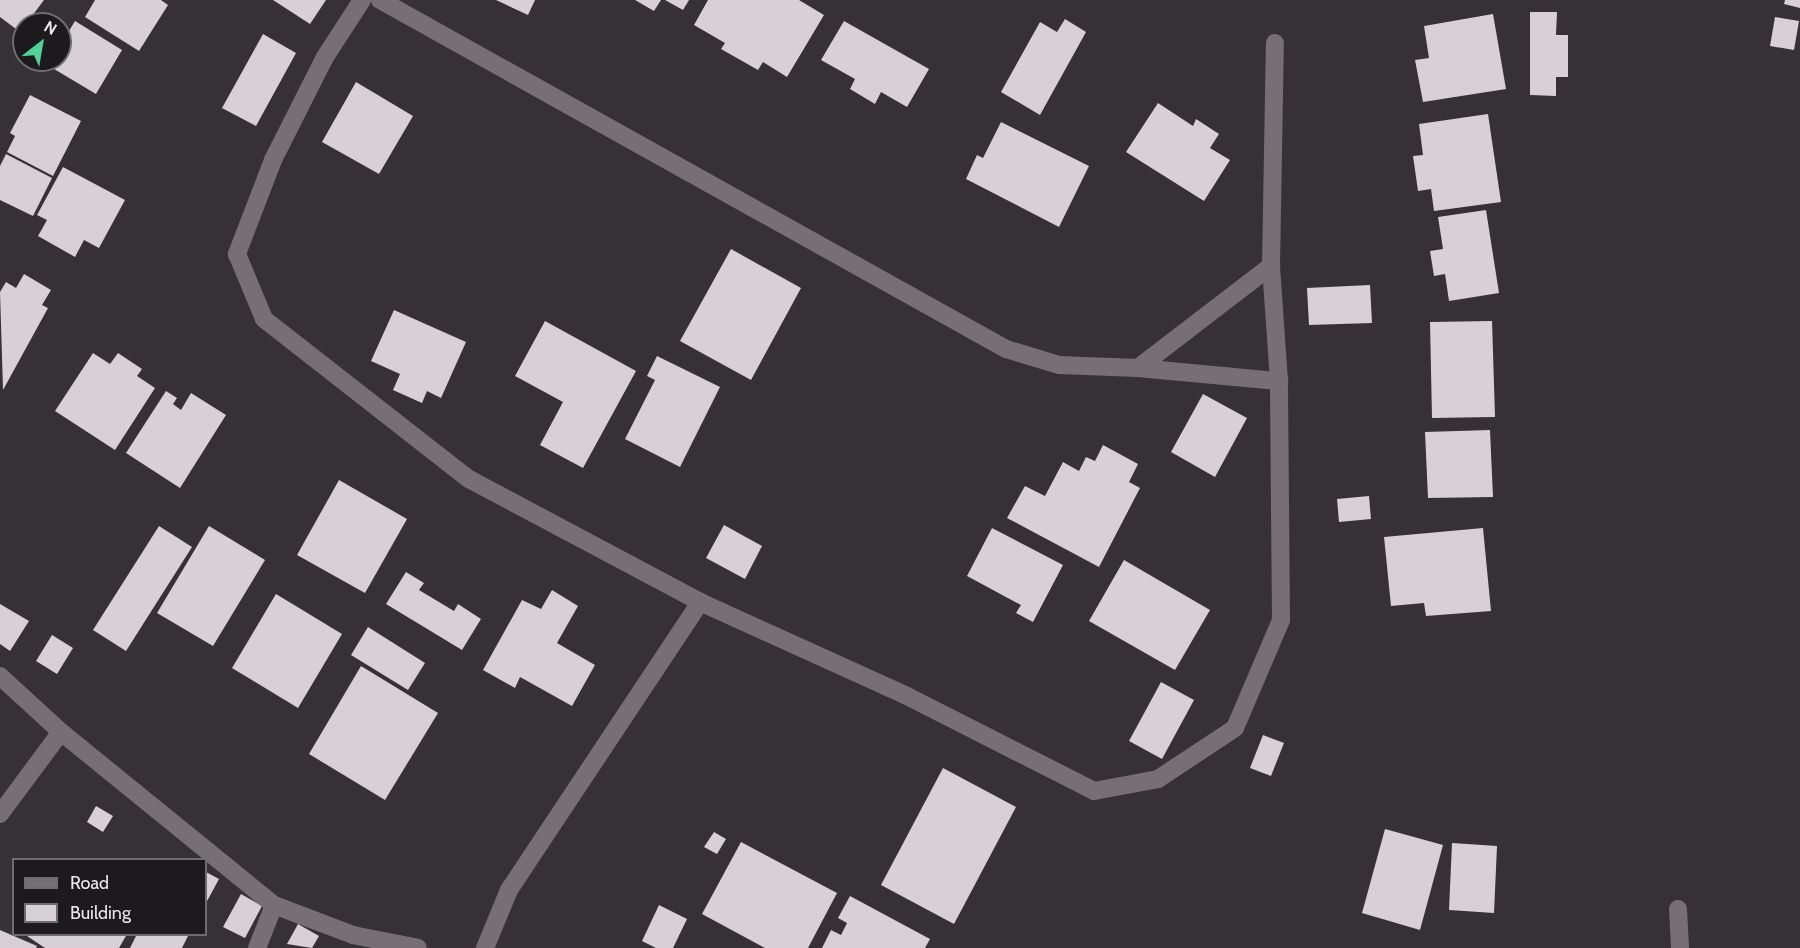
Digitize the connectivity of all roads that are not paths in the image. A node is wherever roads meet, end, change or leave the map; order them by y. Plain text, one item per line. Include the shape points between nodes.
1 (362, 0) edge
2 (380, 0) edge
3 (1275, 44) dead end
4 (1271, 266) junction
5 (1138, 368) junction
6 (1279, 381) junction
7 (700, 602) junction
8 (0, 676) edge
9 (61, 732) junction
10 (0, 814) edge
11 (274, 904) junction
12 (1678, 909) dead end
13 (257, 948) edge
14 (418, 948) edge
15 (484, 948) edge
16 (1680, 948) edge

1 - 7 street via 325,57 273,160 237,254 264,319 469,478
2 - 5 street via 1006,349 1059,365
3 - 4 street
4 - 5 street
4 - 6 street
5 - 6 street
6 - 7 street via 1281,620 1235,728 1158,779 1094,791 907,696
7 - 15 street via 509,890
8 - 9 street
9 - 10 street
9 - 11 street
11 - 13 street
11 - 14 street via 353,935
12 - 16 street

